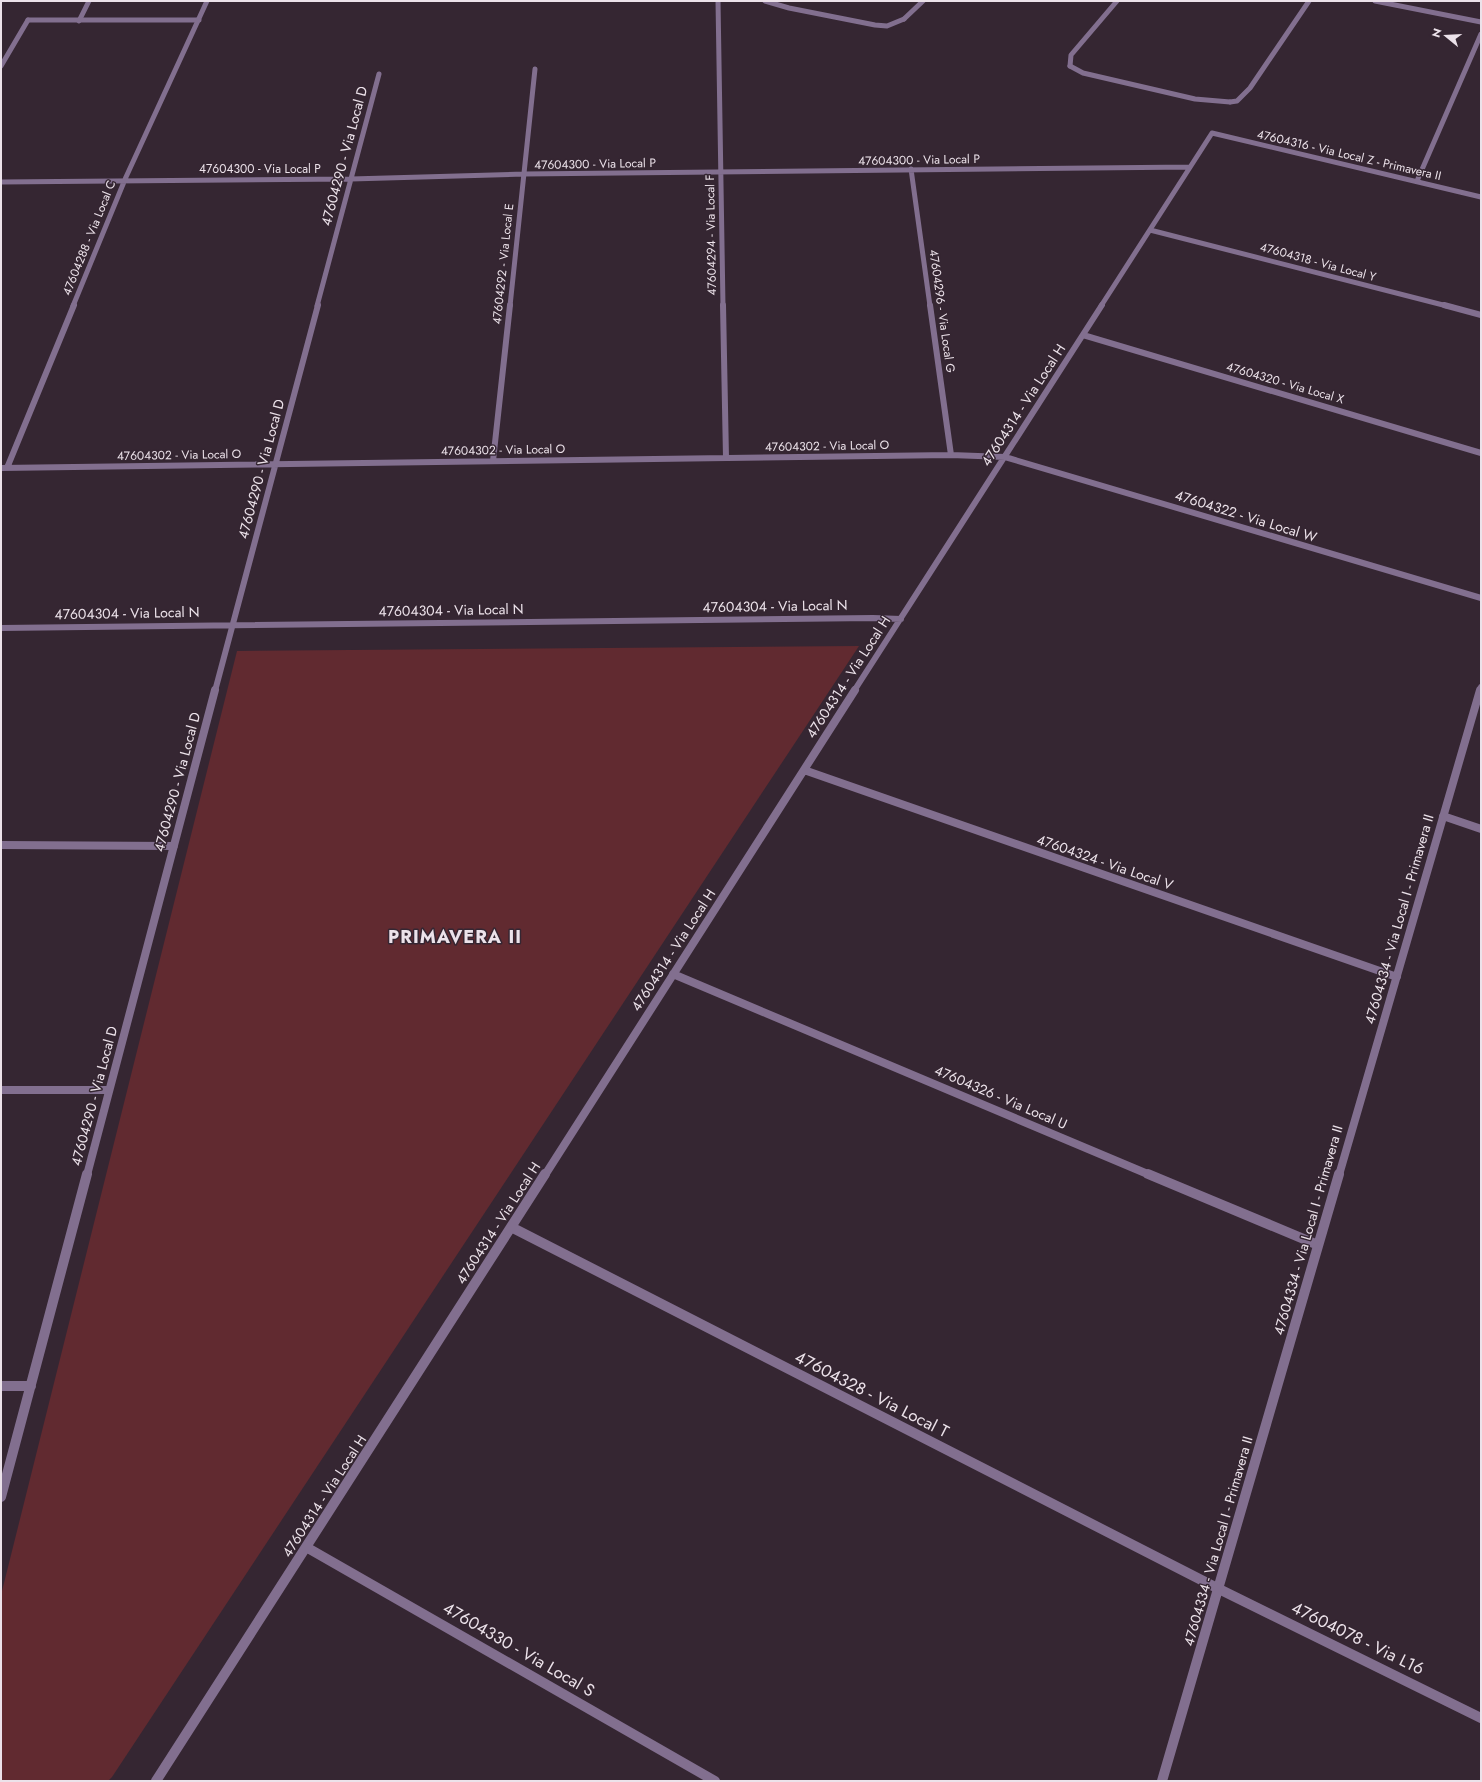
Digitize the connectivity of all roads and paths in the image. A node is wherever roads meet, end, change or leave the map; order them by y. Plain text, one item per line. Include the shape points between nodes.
1 (89, 1) edge
2 (207, 1) edge
3 (718, 1) edge
4 (765, 1) edge
5 (923, 1) edge
6 (1116, 1) edge
7 (1309, 1) edge
8 (1375, 1) edge
9 (199, 20) junction
10 (80, 21) junction
11 (1481, 22) edge
12 (1481, 34) edge
13 (1, 66) edge
14 (535, 69) dead end
15 (379, 74) dead end
16 (1212, 133) joint
17 (1190, 167) junction
18 (911, 169) junction
19 (720, 172) junction
20 (524, 174) junction
21 (351, 179) junction
22 (125, 180) junction
23 (1417, 181) junction
24 (1, 182) edge
25 (1481, 197) edge
26 (1150, 230) junction
27 (1481, 315) edge
28 (1083, 335) junction
29 (1481, 453) edge
30 (951, 455) junction
31 (1005, 457) junction
32 (726, 458) junction
33 (493, 462) junction
34 (275, 464) junction
35 (4, 468) edge
36 (1481, 598) edge
37 (901, 619) junction
38 (233, 625) junction
39 (1, 628) edge
40 (1481, 687) edge
41 (804, 770) junction
42 (1443, 816) junction
43 (1481, 828) edge
44 (1, 846) edge
45 (174, 846) junction
46 (673, 974) junction
47 (1397, 978) junction
48 (1, 1090) edge
49 (109, 1090) junction
50 (511, 1227) junction
51 (1318, 1245) junction
52 (1, 1386) edge
53 (31, 1386) junction
54 (1, 1497) edge
55 (306, 1547) junction
56 (1219, 1589) junction
57 (1481, 1718) edge
58 (156, 1781) edge
59 (715, 1781) edge
60 (1162, 1781) edge

1 - 10 street
2 - 9 street, 47604288 - Via Local C
3 - 19 street, 47604294 - Via Local F
4 - 5 street via 789,8 888,26 904,18
6 - 7 street via 1071,55 1070,66 1083,73 1195,99 1230,102 1237,101 1250,88
8 - 11 street
9 - 10 street
9 - 22 street, 47604288 - Via Local C
10 - 13 street via 28,20
12 - 23 street
14 - 20 street, 47604292 - Via Local E
15 - 21 street, 47604290 - Via Local D
16 - 17 street, 47604314 - Via Local H
16 - 23 street, 47604316 - Via Local Z - Primavera II
17 - 18 street, 47604300 - Via Local P
17 - 26 street, 47604314 - Via Local H
18 - 19 street, 47604300 - Via Local P
18 - 30 street, 47604296 - Via Local G
19 - 20 street, 47604300 - Via Local P
19 - 32 street, 47604294 - Via Local F
20 - 21 street, 47604300 - Via Local P
20 - 33 street, 47604292 - Via Local E
21 - 22 street, 47604300 - Via Local P
21 - 34 street, 47604290 - Via Local D
22 - 24 street, 47604300 - Via Local P
22 - 35 street, 47604288 - Via Local C
23 - 25 street, 47604316 - Via Local Z - Primavera II
26 - 27 street, 47604318 - Via Local Y
26 - 28 street, 47604314 - Via Local H
28 - 29 street, 47604320 - Via Local X
28 - 31 street, 47604314 - Via Local H
30 - 31 street, 47604302 - Via Local O
30 - 32 street, 47604302 - Via Local O
31 - 36 street, 47604322 - Via Local W
31 - 37 street, 47604314 - Via Local H
32 - 33 street, 47604302 - Via Local O
33 - 34 street, 47604302 - Via Local O
34 - 35 street, 47604302 - Via Local O
34 - 38 street, 47604290 - Via Local D
37 - 38 street, 47604304 - Via Local N
37 - 41 street, 47604314 - Via Local H
38 - 39 street, 47604304 - Via Local N
38 - 45 street, 47604290 - Via Local D
40 - 42 street, 47604334 - Via Local I - Primavera II
41 - 46 street, 47604314 - Via Local H
41 - 47 street, 47604324 - Via Local V
42 - 43 street
42 - 47 street, 47604334 - Via Local I - Primavera II
44 - 45 street
45 - 49 street, 47604290 - Via Local D
46 - 50 street, 47604314 - Via Local H
46 - 51 street, 47604326 - Via Local U
47 - 51 street, 47604334 - Via Local I - Primavera II
48 - 49 street
49 - 53 street, 47604290 - Via Local D
50 - 55 street, 47604314 - Via Local H
50 - 56 street, 47604328 - Via Local T
51 - 56 street, 47604334 - Via Local I - Primavera II
52 - 53 street
53 - 54 street, 47604290 - Via Local D
55 - 58 street, 47604314 - Via Local H
55 - 59 street, 47604330 - Via Local S
56 - 57 street, 47604078 - Via L16
56 - 60 street, 47604334 - Via Local I - Primavera II

